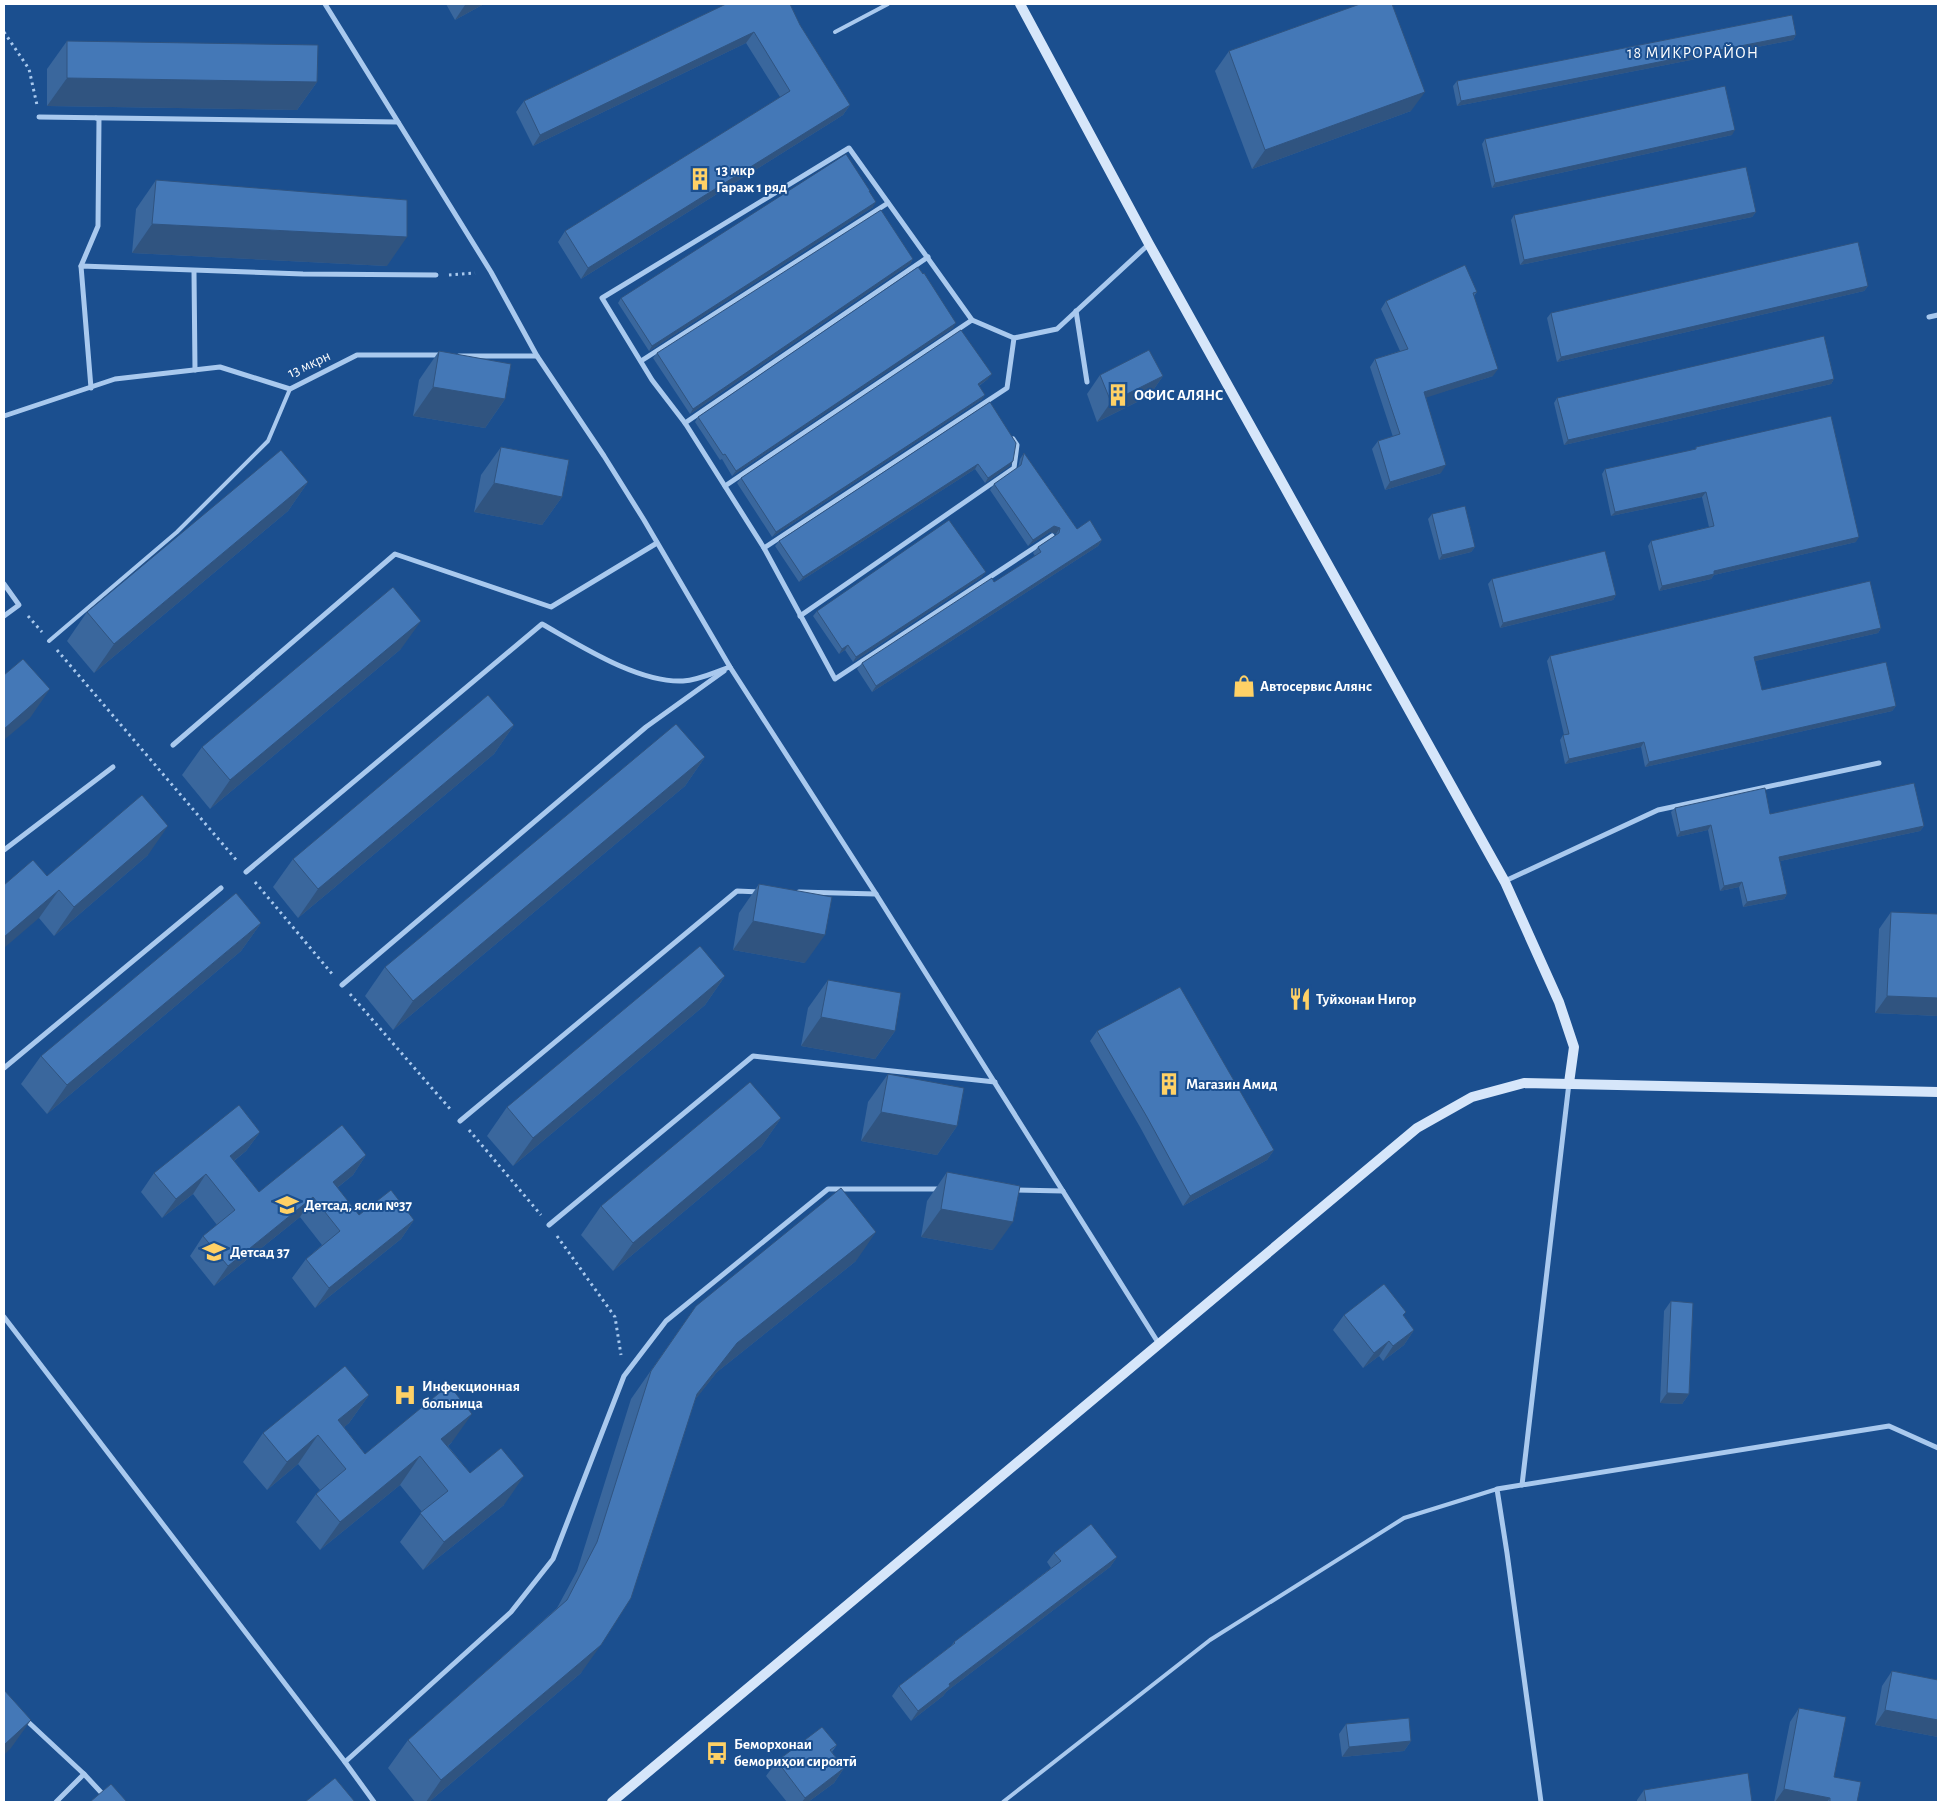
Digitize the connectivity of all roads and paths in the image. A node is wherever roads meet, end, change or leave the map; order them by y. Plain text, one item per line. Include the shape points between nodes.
1 (324, 4) edge
2 (888, 4) edge
3 (1020, 4) edge
4 (4, 32) edge
5 (835, 32) dead end
6 (39, 117) junction
7 (398, 122) junction
8 (888, 203) junction
9 (1149, 244) junction
10 (928, 258) junction
11 (81, 266) junction
12 (194, 272) junction
13 (491, 272) junction
14 (436, 275) joint
15 (1076, 311) junction
16 (1938, 316) edge
17 (1929, 317) dead end
18 (972, 320) junction
19 (1014, 338) junction
20 (447, 356) edge
21 (457, 356) edge
22 (537, 356) junction
23 (641, 361) junction
24 (196, 370) junction
25 (1087, 382) dead end
26 (91, 388) junction
27 (290, 389) junction
28 (988, 401) junction
29 (993, 408) edge
30 (4, 416) edge
31 (685, 423) junction
32 (1007, 430) edge
33 (725, 486) junction
34 (1052, 536) edge
35 (657, 543) junction
36 (764, 548) junction
37 (4, 584) edge
38 (4, 616) edge
39 (800, 616) junction
40 (49, 641) dead end
41 (730, 667) junction
42 (173, 745) dead end
43 (1878, 763) dead end
44 (113, 767) dead end
45 (4, 850) edge
46 (246, 872) dead end
47 (1505, 882) junction
48 (221, 888) dead end
49 (767, 892) edge
50 (797, 892) edge
51 (876, 894) junction
52 (342, 984) dead end
53 (4, 1068) edge
54 (994, 1082) junction
55 (1569, 1083) junction
56 (1938, 1092) edge
57 (460, 1121) dead end
58 (948, 1190) edge
59 (1005, 1190) edge
60 (1063, 1191) junction
61 (549, 1225) dead end
62 (4, 1317) edge
63 (1159, 1344) junction
64 (1938, 1448) edge
65 (1522, 1485) junction
66 (1497, 1489) junction
67 (18, 1713) edge
68 (346, 1762) junction
69 (84, 1774) junction
70 (56, 1802) edge
71 (110, 1802) edge
72 (374, 1802) edge
73 (612, 1802) edge
74 (1003, 1802) edge
75 (1541, 1802) edge

1 - 7 street
2 - 5 lane
3 - 9 main road
4 - 6 path via 29,69
6 - 7 street
6 - 11 street via 99,119 98,226
7 - 13 street
8 - 10 street
8 - 23 street
8 - 23 street via 849,148 602,298
9 - 15 street
9 - 47 main road
10 - 18 street
10 - 31 street
11 - 12 street
11 - 26 street
12 - 14 street
12 - 24 street
13 - 14 path
13 - 22 street
15 - 19 street via 1057,329
15 - 25 street
16 - 17 street
18 - 19 street
18 - 33 street
19 - 28 street via 1007,388
20 - 27 street, 13 мкрн via 357,355
21 - 22 street
22 - 35 street
23 - 31 street
24 - 26 street, 13 мкрн via 115,379
24 - 27 street, 13 мкрн via 220,367
26 - 30 street, 13 мкрн
27 - 40 lane via 268,441 177,532
28 - 29 street
28 - 36 street
31 - 33 street
32 - 39 street via 1017,445 1014,468
33 - 36 street
34 - 39 street via 835,679
35 - 41 street
35 - 42 street via 551,607 395,554
36 - 39 street
37 - 38 street via 18,605
41 - 46 street via 684,681 655,678 621,665 542,624
41 - 51 street
41 - 52 street via 646,727
43 - 47 street via 1658,810
44 - 45 street
47 - 55 main road via 1559,1002 1574,1047
48 - 53 street
49 - 57 street via 738,891
50 - 51 street
51 - 54 street
54 - 60 street
54 - 61 street via 753,1056
55 - 56 main road
55 - 63 main road via 1524,1082 1472,1097 1417,1128
55 - 65 street
58 - 68 street via 828,1189 666,1321 624,1376 553,1560 511,1612
59 - 60 street
60 - 63 street
62 - 68 street
63 - 73 main road
64 - 65 street via 1889,1426
65 - 66 street
66 - 74 lane via 1404,1518 1210,1640
66 - 75 street
67 - 69 street
68 - 72 street
69 - 70 street
69 - 71 street

